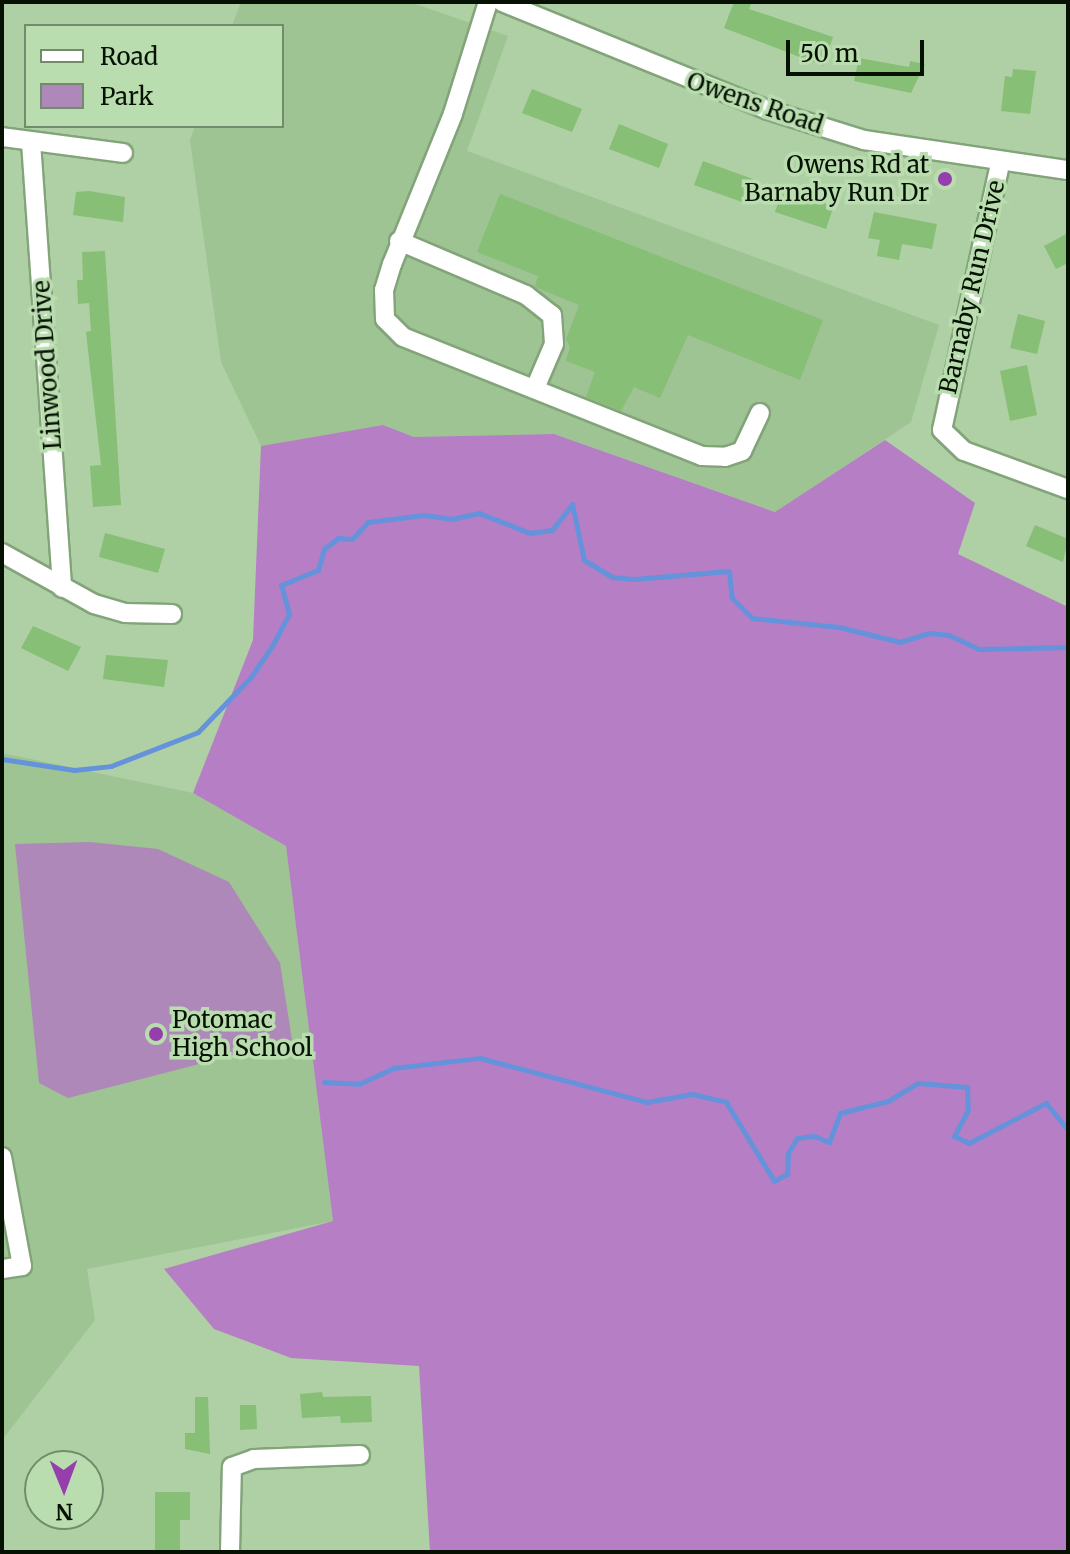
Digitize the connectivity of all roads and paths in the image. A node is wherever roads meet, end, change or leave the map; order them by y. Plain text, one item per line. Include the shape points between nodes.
1 (488, 2) edge
2 (513, 4) edge
3 (2, 137) edge
4 (31, 142) junction
5 (123, 153) dead end
6 (1000, 164) junction
7 (1068, 170) edge
8 (399, 241) junction
9 (536, 386) junction
10 (760, 413) dead end
11 (1068, 489) edge
12 (2, 553) edge
13 (62, 588) junction
14 (172, 614) dead end
15 (2, 1157) edge
16 (2, 1269) edge
17 (360, 1455) dead end
18 (230, 1552) edge

1 - 8 street via 453,114
2 - 6 street, Owens Road via 768,110 864,140
3 - 4 street
4 - 5 street
4 - 13 street, Linwood Drive
6 - 7 street, Owens Road
6 - 11 street, Barnaby Run Drive via 942,430 953,445
8 - 9 street via 526,295 552,315 554,344
8 - 9 street via 383,310 396,332
9 - 10 street via 702,456 742,451
12 - 13 street
13 - 14 street via 114,611
15 - 16 street via 22,1266
17 - 18 street via 254,1459 232,1467

